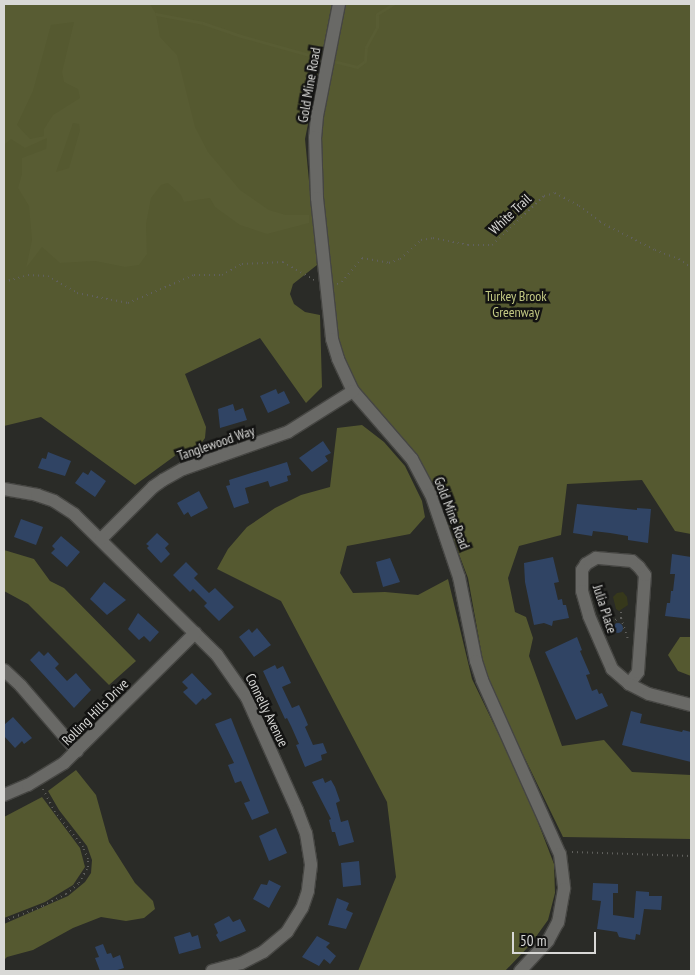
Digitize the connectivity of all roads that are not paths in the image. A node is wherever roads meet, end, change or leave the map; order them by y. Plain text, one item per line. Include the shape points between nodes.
1 (339, 4) edge
2 (353, 391) junction
3 (4, 489) edge
4 (101, 539) junction
5 (195, 633) junction
6 (4, 670) edge
7 (629, 684) junction
8 (691, 705) edge
9 (77, 751) junction
10 (4, 795) edge
11 (212, 971) edge
12 (520, 971) edge

1 - 2 street, Gold Mine Road via 317,116 315,174 334,345
2 - 4 street, Tanglewood Way via 288,432 168,477 153,487
2 - 12 street, Gold Mine Road via 412,459 431,494 459,577 482,680 560,854 564,889 558,922 548,941
3 - 4 street, Connelly Avenue via 21,490 54,501
4 - 5 street, Connelly Avenue
5 - 9 street, Rolling Hills Drive
5 - 11 street, Connelly Avenue via 226,666 247,698 306,833 311,865 302,908 281,938 252,958
6 - 9 street
7 - 7 street, Julia Place via 638,672 645,574 632,561 596,558 586,564 582,572 583,598 612,669
7 - 8 street, Julia Place via 649,694
9 - 10 street, Rolling Hills Drive via 38,779

